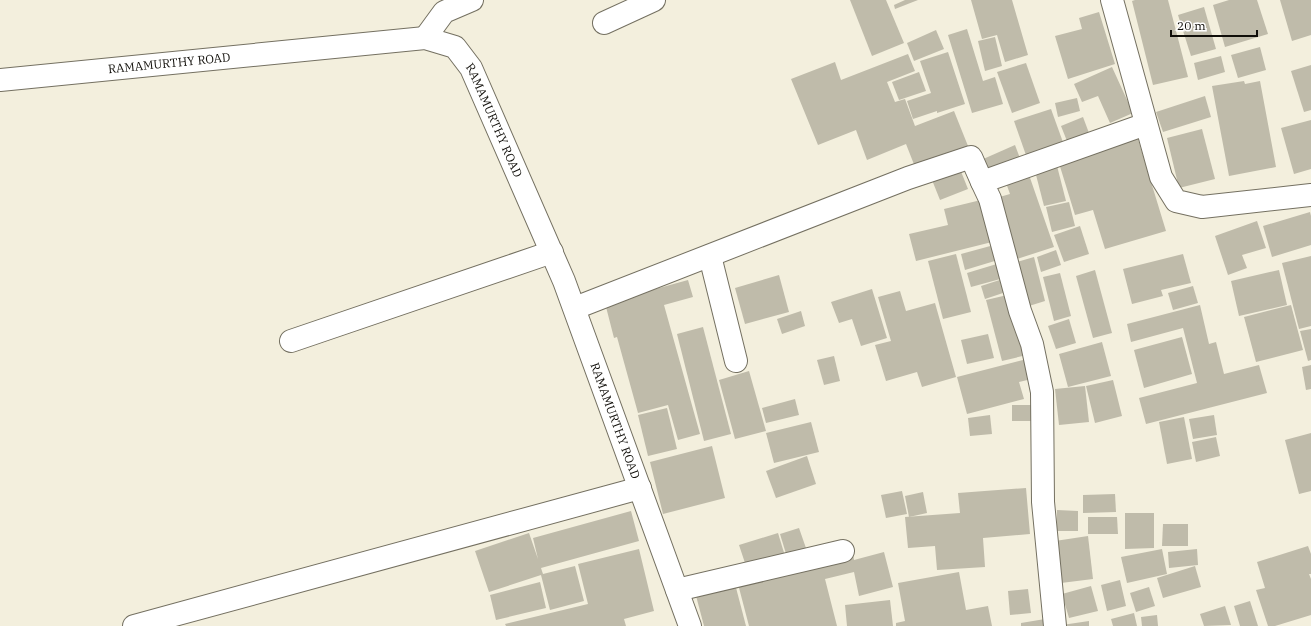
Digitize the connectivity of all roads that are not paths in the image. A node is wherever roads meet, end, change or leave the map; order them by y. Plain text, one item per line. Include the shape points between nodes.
1 (472, 0) edge
2 (654, 0) edge
3 (1112, 0) edge
4 (604, 23) dead end
5 (425, 38) junction
6 (0, 80) edge
7 (1146, 124) junction
8 (982, 182) junction
9 (1311, 195) edge
10 (552, 252) junction
11 (710, 256) junction
12 (575, 308) junction
13 (291, 341) dead end
14 (736, 361) dead end
15 (640, 488) junction
16 (843, 551) dead end
17 (677, 590) junction
18 (134, 626) edge
19 (690, 626) edge
20 (1055, 626) edge

1 - 5 street via 444,12
2 - 4 street
3 - 7 street
5 - 6 street, RAMAMURTHY ROAD
5 - 10 street, RAMAMURTHY ROAD via 455,47 471,68
7 - 8 street
7 - 9 street via 1161,177 1176,201 1202,207
8 - 11 street via 971,157 908,178
8 - 20 street via 990,199 1020,311 1032,344 1042,392 1043,502
10 - 12 street, RAMAMURTHY ROAD
10 - 13 street
11 - 12 street
11 - 14 street
12 - 15 street, RAMAMURTHY ROAD
15 - 17 street, RAMAMURTHY ROAD
15 - 18 street
16 - 17 street
17 - 19 street, RAMAMURTHY ROAD

